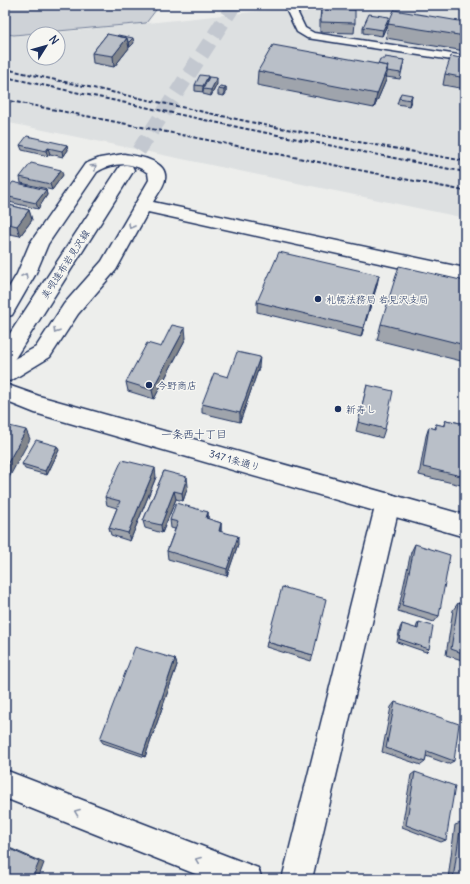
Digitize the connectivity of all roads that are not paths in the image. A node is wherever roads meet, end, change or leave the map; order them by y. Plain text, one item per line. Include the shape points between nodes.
1 (289, 5) edge
2 (465, 59) edge
3 (126, 170) tunnel mouth
4 (143, 205) junction
5 (465, 275) edge
6 (5, 310) edge
7 (5, 357) edge
8 (5, 374) edge
9 (5, 392) edge
10 (388, 503) junction
11 (465, 526) edge
12 (5, 784) edge
13 (247, 879) edge
14 (297, 879) edge

1 - 2 lane via 301,30 311,36
3 - 7 street, 美唄達布岩見沢線
4 - 5 street
6 -> 4 street via 26,275 39,243 91,168 100,162 116,158 150,165 156,170 157,180
4 -> 8 street via 109,265 71,309 43,352
9 - 10 street, 347 1条通り via 35,404
10 - 11 street, 347 1条通り
10 - 14 street
13 -> 12 street

